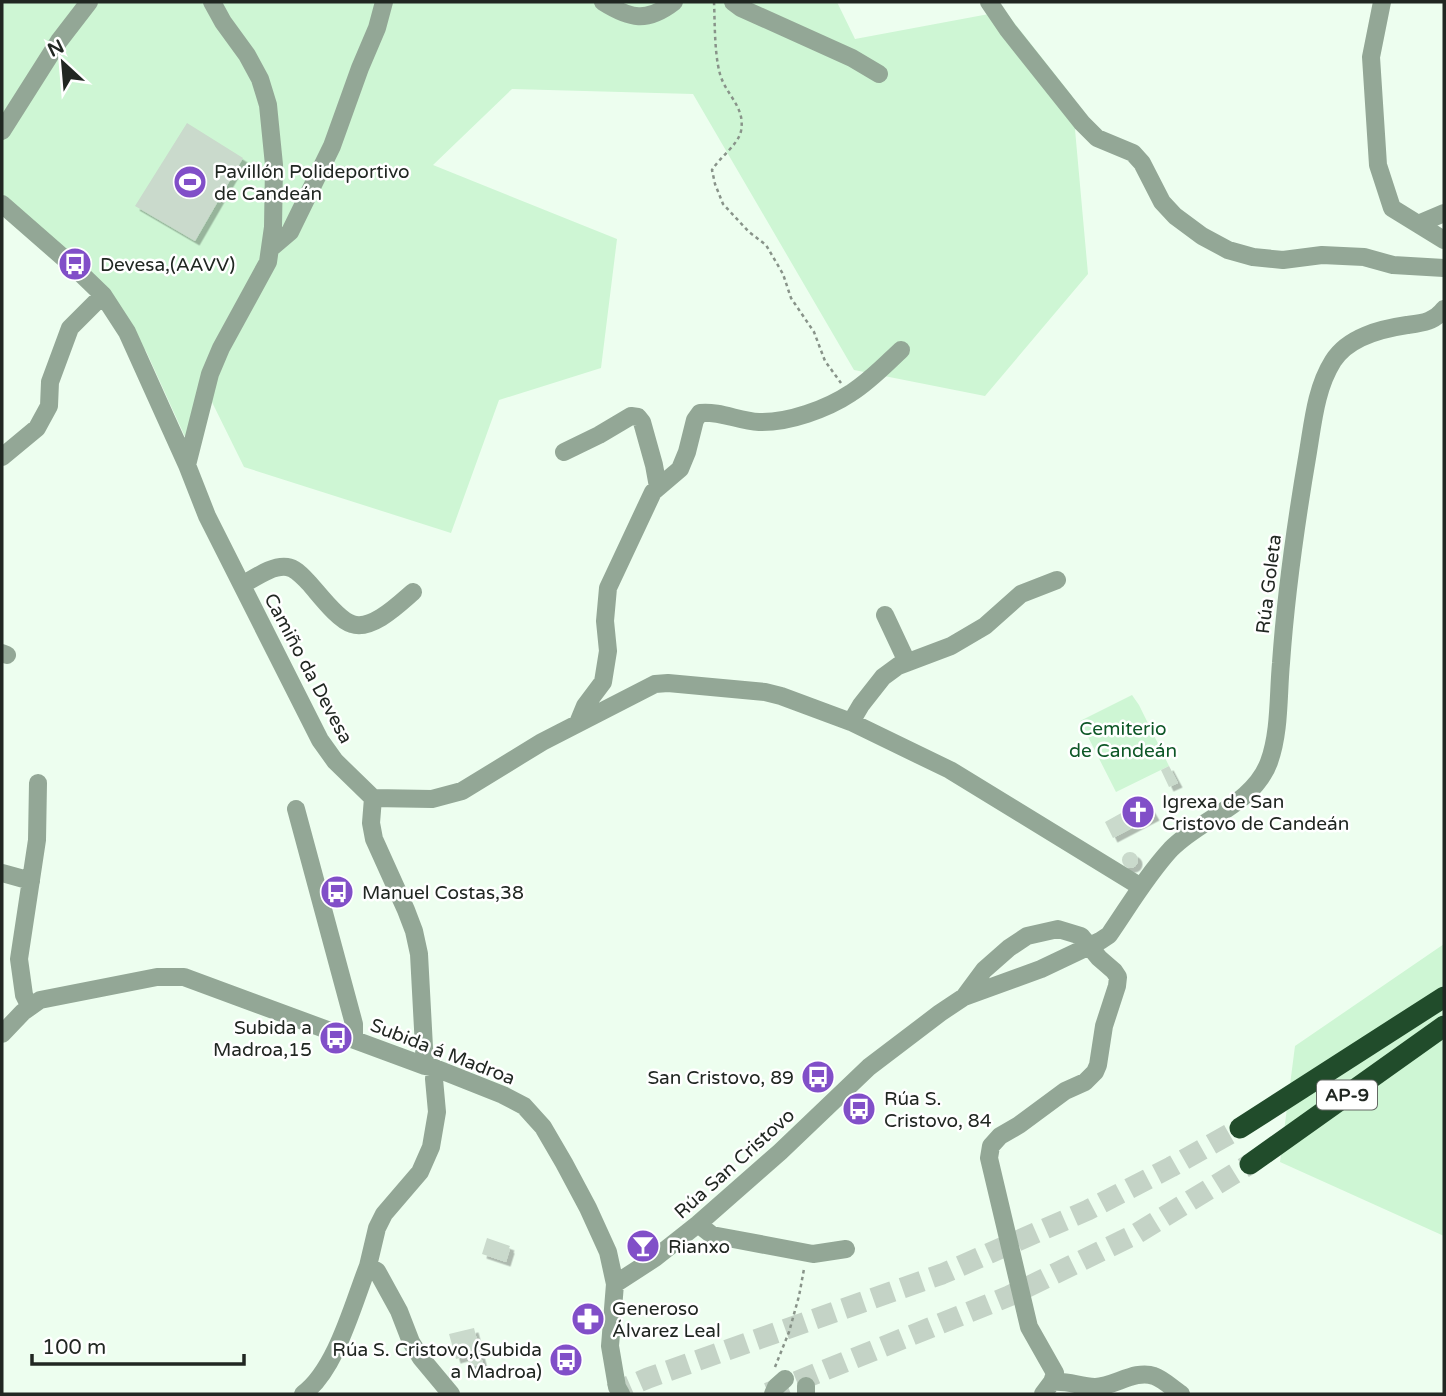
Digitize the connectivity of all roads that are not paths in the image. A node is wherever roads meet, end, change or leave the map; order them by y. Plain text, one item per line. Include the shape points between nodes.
1 (89, 2) edge
2 (212, 2) edge
3 (384, 2) edge
4 (603, 2) edge
5 (674, 2) edge
6 (733, 2) edge
7 (989, 2) edge
8 (1382, 2) edge
9 (879, 74) dead end
10 (2, 131) edge
11 (2, 204) edge
12 (1444, 213) edge
13 (1418, 224) junction
14 (1444, 240) edge
15 (270, 249) junction
16 (1444, 268) edge
17 (103, 295) junction
18 (1444, 309) edge
19 (901, 350) dead end
20 (564, 452) dead end
21 (2, 457) edge
22 (187, 466) junction
23 (658, 487) junction
24 (1057, 580) dead end
25 (242, 585) junction
26 (413, 592) dead end
27 (885, 615) dead end
28 (907, 663) junction
29 (851, 722) junction
30 (578, 723) junction
31 (38, 783) dead end
32 (373, 798) junction
33 (296, 809) dead end
34 (2, 873) edge
35 (31, 881) junction
36 (1141, 887) junction
37 (1091, 947) junction
38 (964, 997) junction
39 (1444, 997) edge
40 (30, 1007) junction
41 (1444, 1026) edge
42 (2, 1034) edge
43 (354, 1040) junction
44 (430, 1067) junction
45 (1240, 1128) tunnel mouth
46 (1250, 1164) tunnel mouth
47 (698, 1224) junction
48 (846, 1249) dead end
49 (368, 1266) junction
50 (615, 1284) junction
51 (1048, 1388) edge
52 (303, 1394) edge
53 (451, 1394) edge
54 (621, 1394) edge
55 (1181, 1394) edge

1 - 10 street
2 - 15 street via 247,55 268,105 274,165
3 - 15 street via 332,146 290,232
4 - 5 street via 620,13 644,17
6 - 9 street
7 - 16 street via 1082,123 1097,138 1133,153 1162,202 1202,236 1253,257 1364,257 1393,265
8 - 13 street via 1371,57 1378,165 1392,208
11 - 17 street, Camiño da Devesa
12 - 13 street
13 - 14 street
15 - 22 street via 264,271 210,374
17 - 21 street via 70,328 50,382 49,406 37,428
17 - 22 street, Camiño da Devesa via 127,332
18 - 36 street, Rúa Goleta via 1430,321 1357,339 1334,358 1326,373 1316,402 1290,568 1270,759 1256,784 1188,834
19 - 23 street via 851,393 805,415 757,422 700,413 680,469
20 - 23 street via 631,416 638,417
22 - 25 street, Camiño da Devesa
23 - 30 street via 608,588 603,682
24 - 28 street via 1021,594 985,626 951,646
25 - 26 street, Camiño da Devesa via 271,569 288,567 299,572 353,625 384,617
25 - 32 street, Camiño da Devesa via 320,740
27 - 28 street
28 - 29 street via 883,677
29 - 30 street via 781,695 668,683 643,689
29 - 36 street via 950,770
30 - 32 street via 452,795
31 - 35 street
32 - 44 street via 374,839 406,910 419,954
33 - 43 street, Subida á Madroa via 354,1024
34 - 35 street
35 - 40 street via 19,959 20,980
36 - 37 street, Rúa San Cristovo via 1109,935
37 - 38 street, Rúa San Cristovo
37 - 38 street, Rúa San Cristovo via 1082,936 1058,929 1027,936 984,970
37 - 51 street via 1118,977 1095,1072 1000,1136 991,1146 989,1158 1029,1327 1055,1373
38 - 47 street, Rúa San Cristovo via 869,1067
39 - 45 highway, AP-9
40 - 42 street, Subida á Madroa
40 - 43 street, Subida á Madroa via 40,1000 157,976 184,977
41 - 46 highway, AP-9
43 - 44 street, Subida á Madroa
44 - 49 street via 437,1112 431,1147 420,1172 384,1214
44 - 50 street, Subida á Madroa via 503,1095 534,1116 587,1208 608,1252
47 - 48 street via 712,1235 807,1253
47 - 50 street, Rúa San Cristovo
49 - 52 street via 326,1369
49 - 53 street via 377,1270 421,1358
50 - 54 street via 610,1346
51 - 55 street via 1062,1381 1095,1387 1149,1374

